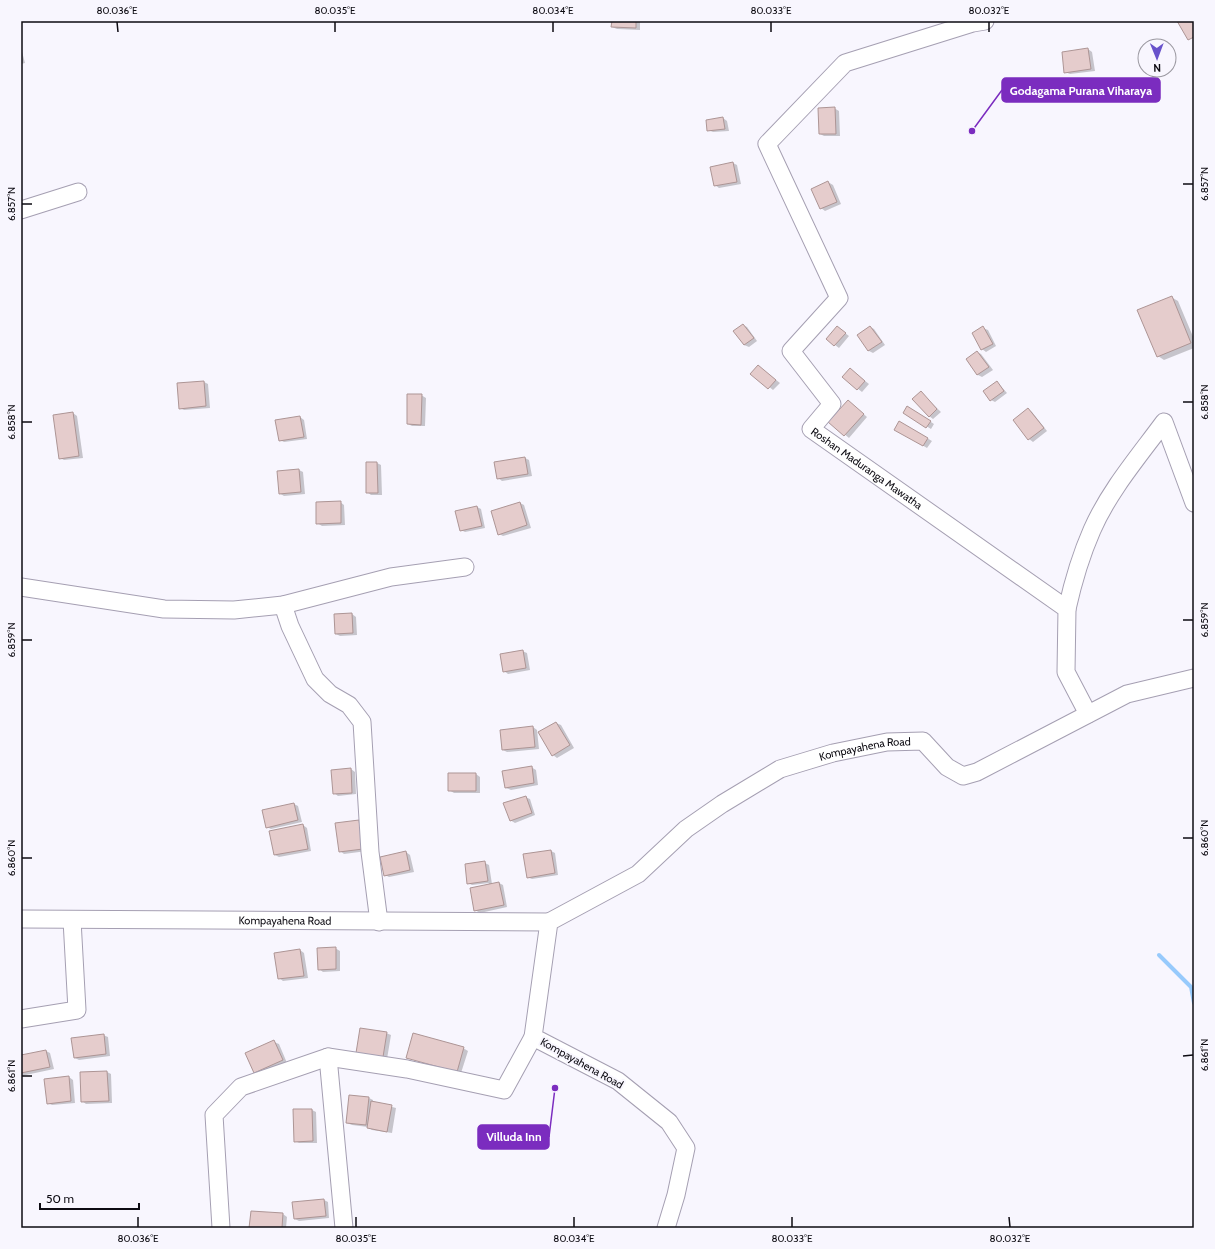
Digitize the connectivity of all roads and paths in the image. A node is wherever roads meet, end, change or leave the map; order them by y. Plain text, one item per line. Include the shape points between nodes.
1 (985, 21) edge
2 (78, 192) dead end
3 (21, 210) edge
4 (1194, 503) edge
5 (465, 567) dead end
6 (21, 587) edge
7 (283, 605) junction
8 (1067, 609) junction
9 (1194, 678) edge
10 (1088, 714) junction
11 (21, 919) edge
12 (72, 920) junction
13 (379, 922) junction
14 (549, 922) junction
15 (21, 1019) edge
16 (533, 1037) junction
17 (328, 1057) junction
18 (221, 1228) edge
19 (344, 1228) edge
20 (666, 1228) edge

1 - 8 street, Roshan Maduranga Mawatha via 845,63 767,144 839,298 791,351 832,404 811,429
2 - 3 street
4 - 8 street via 1164,422 1120,482 1092,530
5 - 7 street via 391,577
6 - 7 street via 164,609 234,610
7 - 13 street via 315,679 330,694 349,705 362,722 370,852
8 - 10 street via 1066,672
9 - 10 street, Kompayahena Road via 1127,694
10 - 14 street, Kompayahena Road via 977,772 963,776 947,767 922,741 888,742 833,753 780,769 686,829 638,874
11 - 12 street, Kompayahena Road
12 - 13 street, Kompayahena Road
12 - 15 street via 77,1010
13 - 14 street, Kompayahena Road
14 - 16 street, Kompayahena Road
16 - 17 street via 504,1090 407,1069
16 - 20 street, Kompayahena Road via 618,1081 669,1122 686,1148
17 - 18 street via 241,1087 214,1115
17 - 19 street

